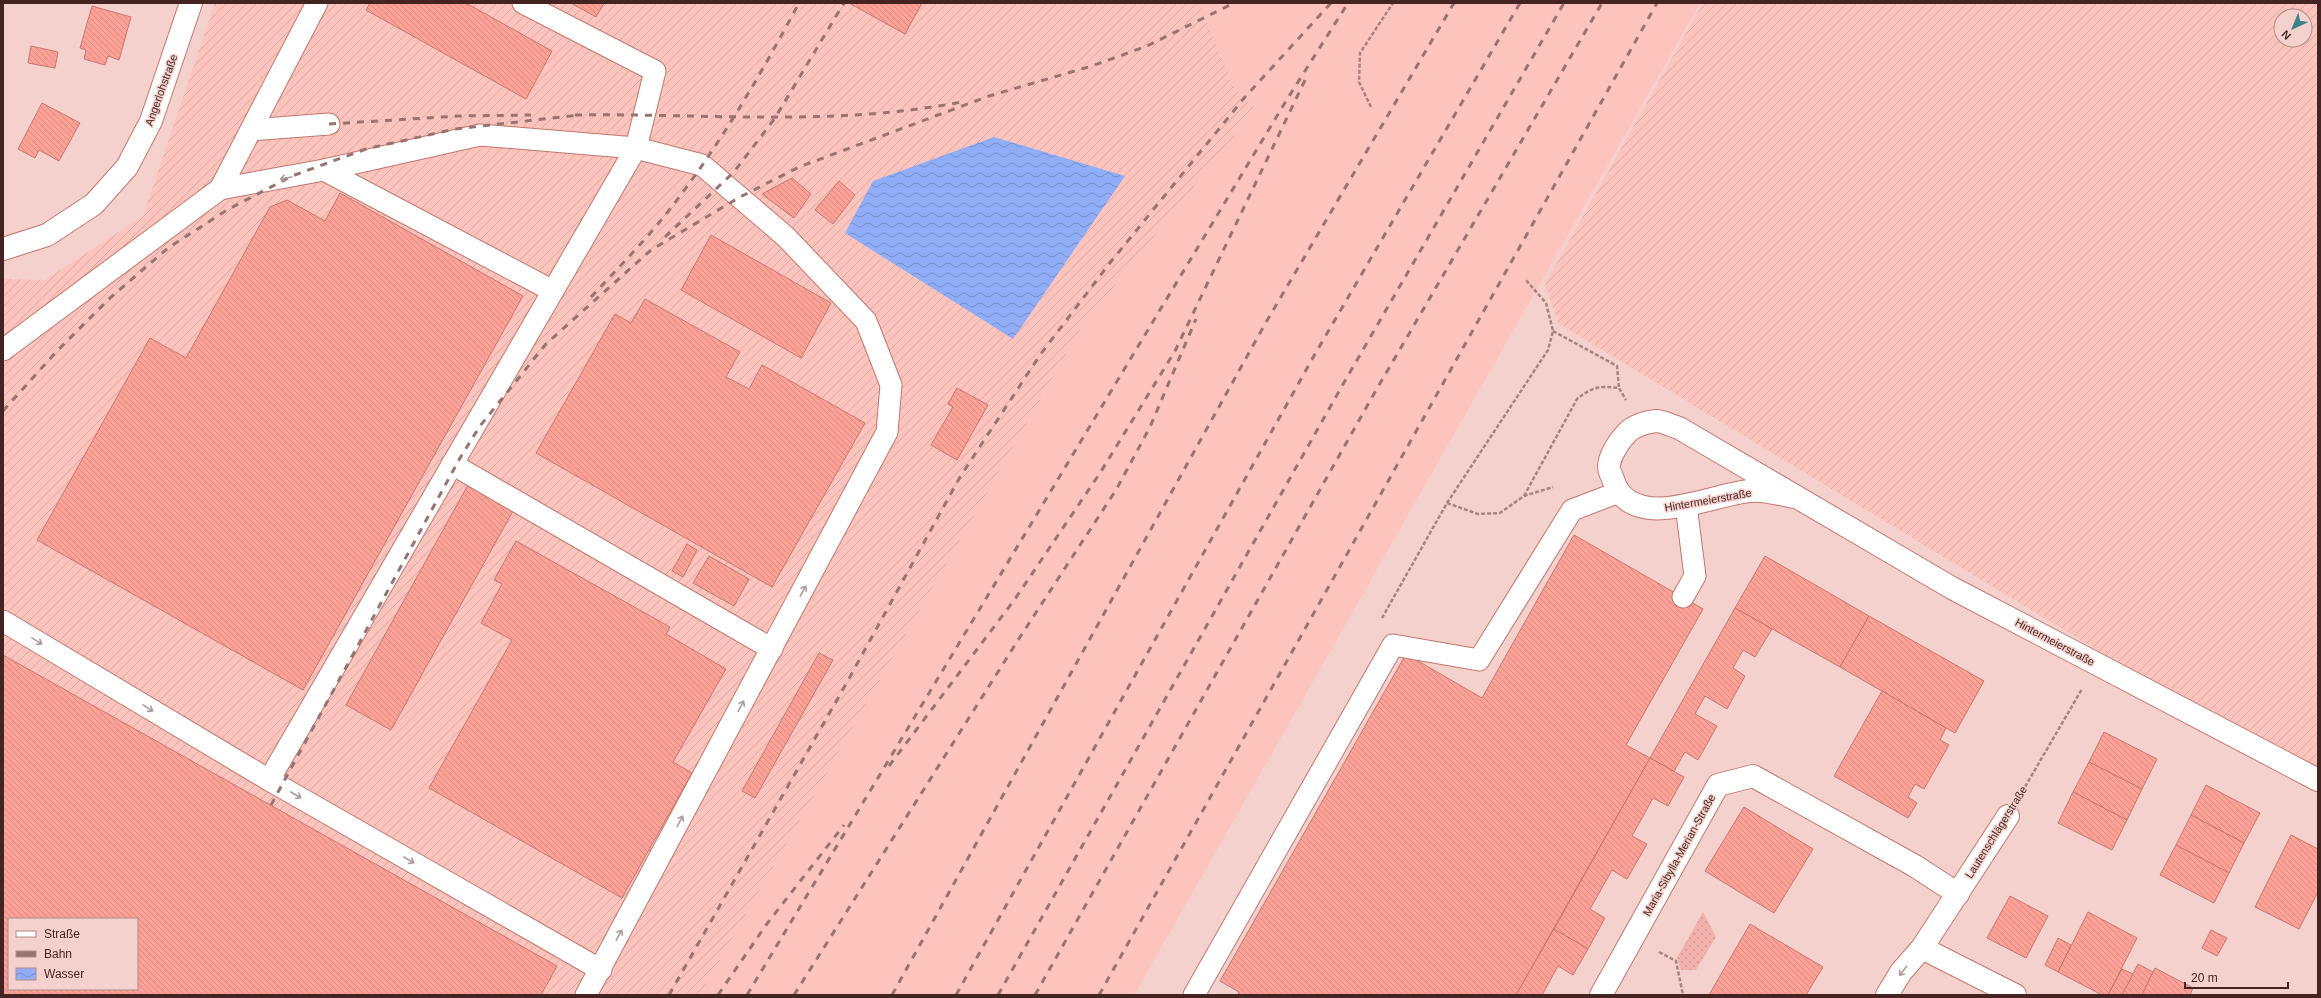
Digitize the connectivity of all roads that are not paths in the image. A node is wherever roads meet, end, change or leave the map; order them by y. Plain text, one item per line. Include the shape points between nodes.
1 (191, 3) edge
2 (317, 3) edge
3 (523, 3) edge
4 (330, 124) dead end
5 (251, 130) junction
6 (636, 148) junction
7 (324, 170) junction
8 (220, 189) junction
9 (3, 249) edge
10 (553, 291) junction
11 (3, 350) edge
12 (452, 464) junction
13 (1619, 492) junction
14 (1795, 497) junction
15 (1686, 505) junction
16 (1683, 597) dead end
17 (3, 621) edge
18 (772, 649) junction
19 (269, 780) junction
20 (2318, 780) edge
21 (2008, 816) road end
22 (1958, 894) junction
23 (1922, 948) junction
24 (601, 970) junction
25 (586, 995) edge
26 (1194, 995) edge
27 (1601, 995) edge
28 (1887, 995) edge
29 (2015, 995) edge

1 - 9 street, Angerlohstraße via 151,121 127,167 94,204 47,235
2 - 5 lane
3 - 6 lane via 655,71
4 - 5 lane
5 - 8 lane
6 - 7 lane via 480,135
6 - 10 lane
18 -> 6 lane via 887,432 891,385 866,321 786,237 702,165
7 -> 8 lane
7 - 10 lane
8 - 11 lane
10 - 12 lane
12 - 18 lane
12 - 19 lane
13 - 14 street, Hintermeierstraße via 1609,470 1612,455 1630,430 1640,424 1657,421 1679,428
13 - 15 street, Hintermeierstraße via 1636,505 1655,510
13 - 26 lane via 1572,510 1479,660 1393,645
14 - 15 street, Hintermeierstraße via 1752,490
14 - 20 street, Hintermeierstraße via 1952,588
15 - 16 lane via 1695,576
17 -> 19 lane
24 -> 18 lane
19 -> 24 lane
21 - 22 street, Lautenschlägerstraße
22 - 23 street, Lautenschlägerstraße
22 - 27 street, Maria-Sibylla-Merian-Straße via 1915,866 1753,776 1718,785
23 -> 28 street, Lautenschlägerstraße via 1901,972
23 - 29 street
24 - 25 lane

